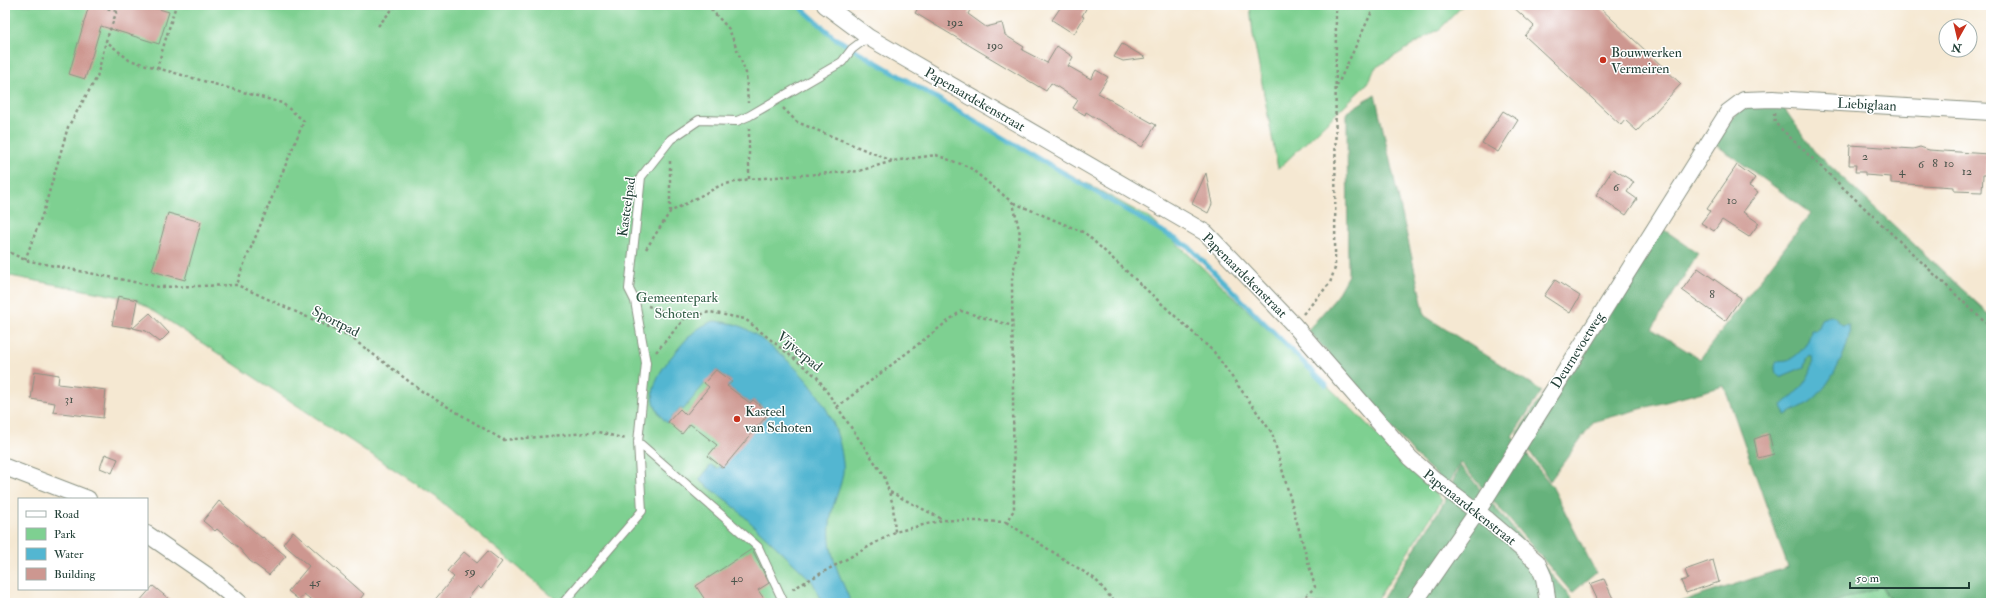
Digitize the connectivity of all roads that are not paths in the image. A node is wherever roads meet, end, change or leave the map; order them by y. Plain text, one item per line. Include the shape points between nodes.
1 (826, 5) edge
2 (865, 40) junction
3 (1744, 100) joint
4 (1991, 112) edge
5 (638, 442) junction
6 (5, 467) edge
7 (85, 498) edge
8 (1477, 512) junction
9 (148, 535) edge
10 (240, 603) edge
11 (563, 603) edge
12 (784, 603) edge
13 (1414, 603) edge
14 (1548, 603) edge

1 - 2 street, Papenaardekenstraat
2 - 5 lane, Kasteelpad via 852,49 842,62 749,116 737,121 699,120 670,139 641,177 629,289 635,301 646,363
2 - 8 street, Papenaardekenstraat via 1206,233 1293,324 1410,458
3 - 4 street, Liebiglaan via 1773,98
3 - 8 street, Deurnevoetweg via 1728,112
5 - 11 lane, Kasteelpad via 642,512
5 - 12 lane via 758,547
6 - 7 street
8 - 13 street, Deurnevoetweg
8 - 14 street, Papenaardekenstraat via 1537,562 1544,578
9 - 10 street via 208,576

